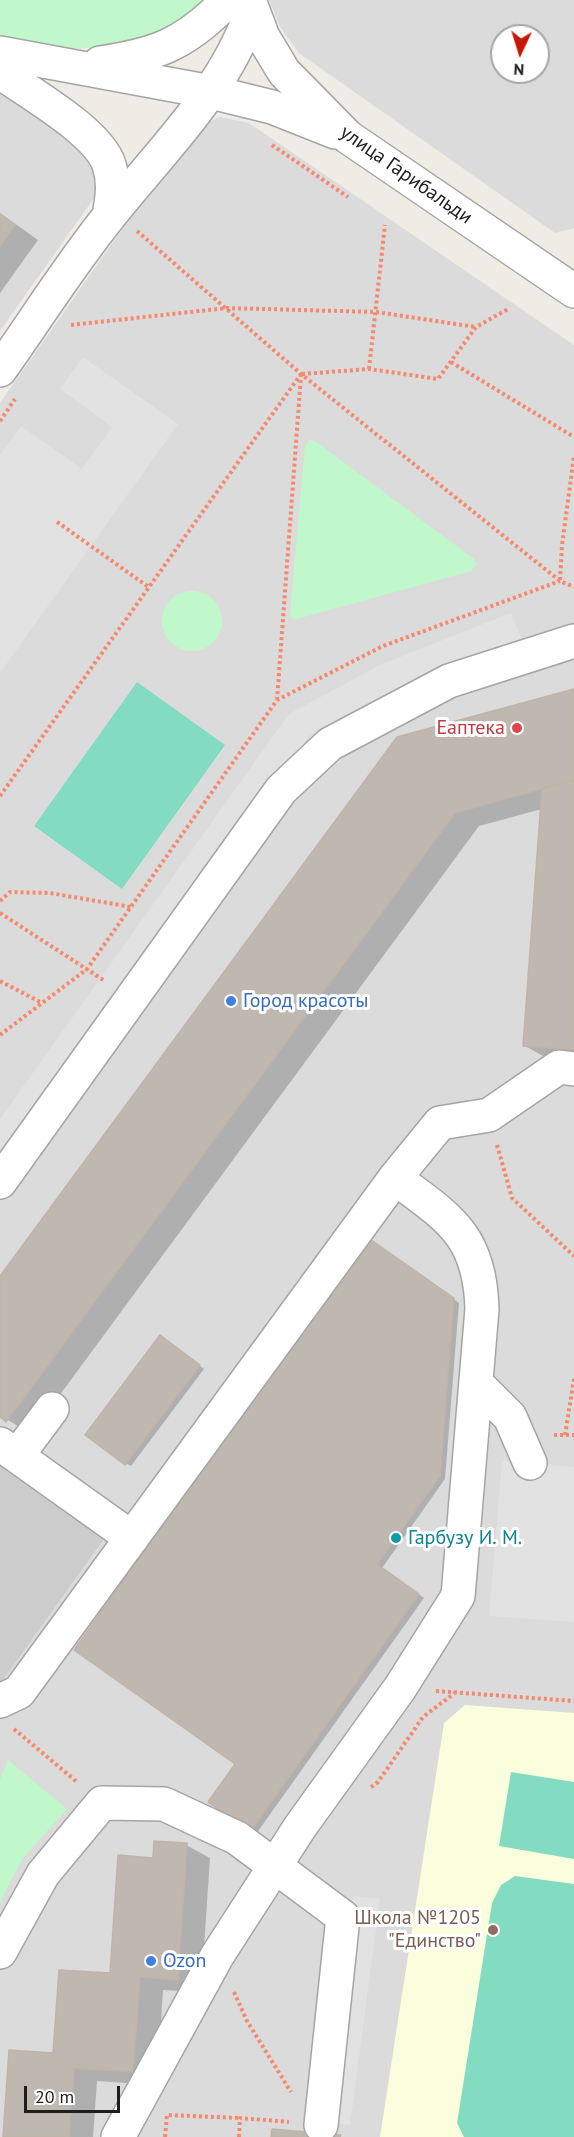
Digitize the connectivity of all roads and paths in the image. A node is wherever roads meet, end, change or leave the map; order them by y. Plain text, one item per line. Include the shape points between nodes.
1 (242, 3) edge
2 (0, 52) edge
3 (80, 66) junction
4 (0, 72) edge
5 (211, 92) junction
6 (348, 137) junction
7 (266, 141) dead end
8 (348, 197) dead end
9 (121, 222) junction
10 (385, 225) dead end
11 (572, 287) edge
12 (227, 308) junction
13 (508, 309) dead end
14 (376, 312) junction
15 (64, 326) dead end
16 (476, 327) junction
17 (451, 362) junction
18 (369, 369) junction
19 (0, 370) edge
20 (301, 374) junction
21 (574, 437) edge
22 (574, 456) edge
23 (57, 522) dead end
24 (560, 581) junction
25 (574, 587) edge
26 (150, 588) junction
27 (574, 641) edge
28 (277, 700) dead end
29 (0, 796) edge
30 (0, 901) edge
31 (131, 907) dead end
32 (0, 913) edge
33 (0, 981) edge
34 (131, 999) junction
35 (42, 1003) dead end
36 (574, 1069) edge
37 (489, 1115) junction
38 (395, 1178) junction
39 (0, 1182) edge
40 (574, 1256) edge
41 (574, 1378) edge
42 (476, 1383) junction
43 (52, 1409) dead end
44 (565, 1435) dead end
45 (9, 1450) edge
46 (530, 1463) dead end
47 (132, 1538) junction
48 (399, 1688) junction
49 (574, 1701) edge
50 (4, 1713) edge
51 (102, 1803) junction
52 (275, 1867) junction
53 (0, 1952) edge
54 (217, 1956) junction
55 (240, 2118) junction
56 (321, 2125) junction
57 (118, 2137) edge
58 (165, 2137) edge
59 (239, 2137) edge

1 - 3 street via 223,5 187,38 159,50
1 - 5 street via 244,36
1 - 6 street, улица Гарибальди via 284,72
2 - 3 street
3 - 5 street
4 - 9 street via 85,132 101,149 109,164
5 - 6 street via 272,107
5 - 9 street
6 - 11 street, улица Гарибальди
7 - 8 path
9 - 12 path
9 - 19 street
10 - 14 path
12 - 14 path
12 - 15 path
12 - 20 path
13 - 16 path
14 - 16 path
14 - 18 path
16 - 17 path
17 - 18 path via 438,379
17 - 21 path
18 - 20 path
20 - 24 path
20 - 26 path
20 - 28 path
22 - 24 path
23 - 26 path
24 - 25 path
26 - 29 path
27 - 34 street via 449,681 330,744 280,790
30 - 31 path via 10,892 50,893
32 - 34 path
33 - 35 path
34 - 39 street
36 - 37 street via 559,1068
37 - 38 street via 440,1123
37 - 40 path via 512,1198
38 - 42 street via 456,1226 470,1250 481,1278
38 - 47 street
41 - 44 path
42 - 46 street via 510,1417
42 - 48 street via 458,1596
43 - 45 street
45 - 47 street
47 - 50 street
48 - 49 path
48 - 52 street
50 - 51 path
51 - 52 street via 164,1804 237,1838
51 - 53 street via 43,1874
52 - 54 street
52 - 56 street via 343,1917
54 - 56 path via 247,2021 293,2095
54 - 57 street
55 - 56 path
55 - 58 path via 167,2115
55 - 59 path

